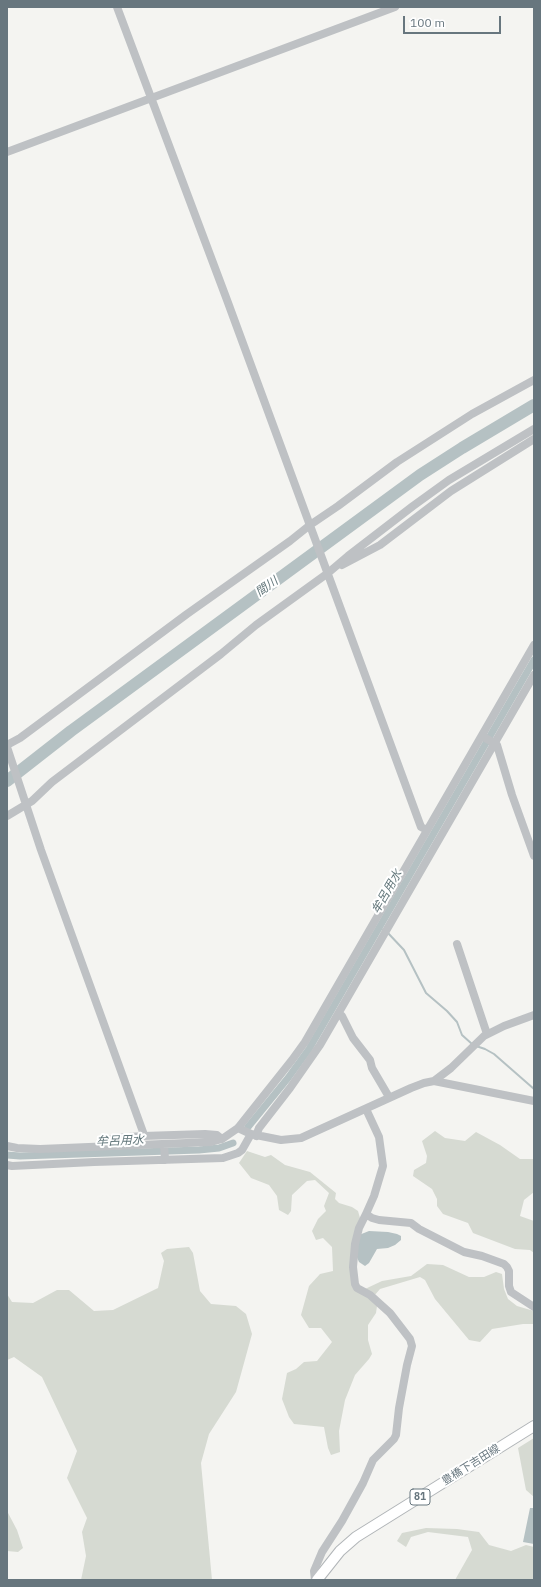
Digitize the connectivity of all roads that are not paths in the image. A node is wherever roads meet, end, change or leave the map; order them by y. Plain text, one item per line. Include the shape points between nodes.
1 (117, 7) edge
2 (395, 7) edge
3 (152, 98) junction
4 (7, 152) edge
5 (534, 380) edge
6 (534, 429) edge
7 (534, 439) edge
8 (310, 526) junction
9 (337, 565) junction
10 (327, 572) junction
11 (533, 651) edge
12 (534, 675) edge
13 (483, 736) junction
14 (493, 743) junction
15 (7, 747) edge
16 (26, 803) junction
17 (7, 816) edge
18 (427, 830) junction
19 (534, 856) edge
20 (377, 919) junction
21 (386, 928) junction
22 (457, 944) dead end
23 (339, 1013) junction
24 (534, 1015) edge
25 (487, 1034) junction
26 (434, 1081) junction
27 (389, 1097) junction
28 (534, 1101) edge
29 (366, 1109) junction
30 (238, 1128) junction
31 (254, 1135) junction
32 (143, 1136) junction
33 (222, 1139) junction
34 (7, 1146) edge
35 (103, 1146) junction
36 (164, 1152) junction
37 (7, 1165) edge
38 (366, 1214) junction
39 (534, 1307) edge
40 (534, 1426) edge
41 (316, 1580) edge

1 - 3 street
2 - 3 street
3 - 4 street
3 - 8 street
5 - 8 street via 425,442
6 - 9 street via 448,480
7 - 9 street via 450,491 380,545 340,566
8 - 10 street
8 - 15 street
9 - 10 street
10 - 16 street
10 - 18 street via 421,827
11 - 13 street
12 - 14 street
13 - 14 street
13 - 18 street
14 - 19 street via 497,746
14 - 21 street
15 - 16 street
16 - 17 street
16 - 32 street
18 - 20 street
20 - 21 street
20 - 30 street via 305,1042
21 - 23 street
22 - 25 street
23 - 27 street via 353,1038 370,1060
23 - 31 street via 308,1064
24 - 25 street
25 - 26 street
26 - 27 street
26 - 28 street
27 - 29 street
29 - 31 street via 301,1138 281,1140
29 - 38 street via 378,1137 383,1166
30 - 31 street
30 - 33 street
31 - 36 street via 238,1153 223,1158
32 - 33 street via 205,1134 217,1135
32 - 35 street via 114,1138 106,1141
33 - 36 street
34 - 35 street via 40,1149
35 - 36 street
36 - 37 street via 151,1159
38 - 39 street via 379,1220 411,1223 464,1252 504,1264 509,1271 511,1292
38 - 41 street via 355,1244 355,1284 398,1321 412,1346 396,1435 373,1460 360,1489 322,1552 314,1571
40 - 41 main road, 豊橋下吉田線 / 81 via 356,1537 340,1550

